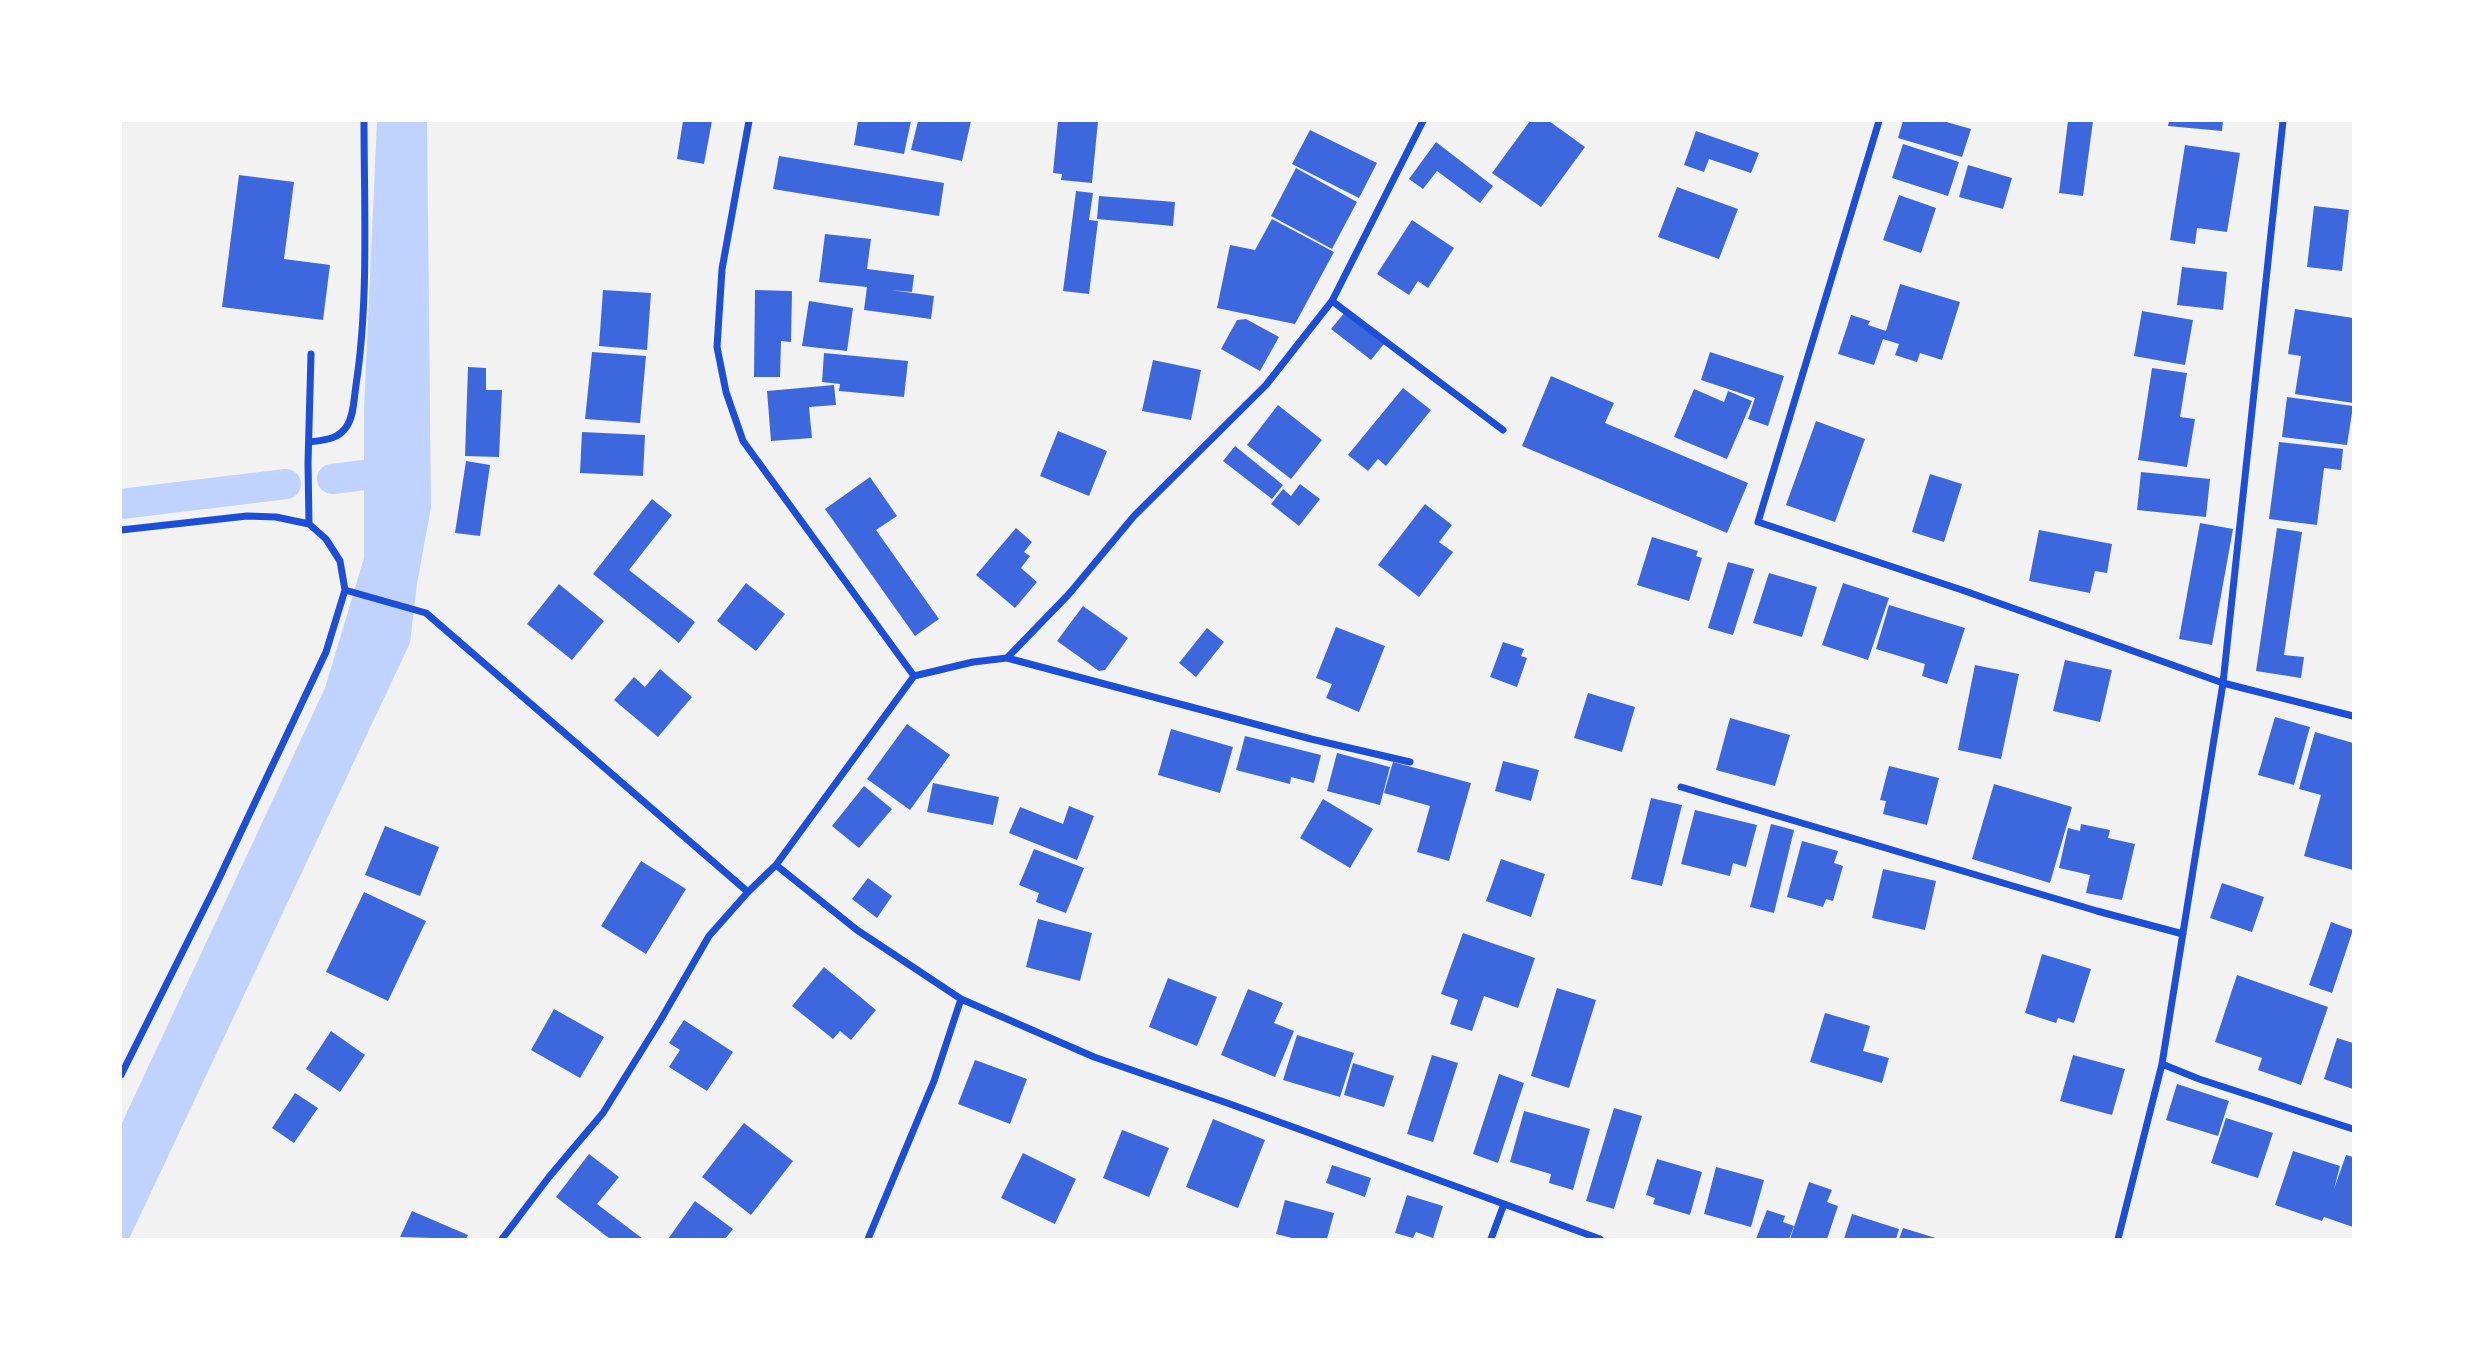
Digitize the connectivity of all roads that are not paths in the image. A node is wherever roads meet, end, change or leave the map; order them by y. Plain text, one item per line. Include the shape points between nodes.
1 (364, 121) edge
2 (749, 121) edge
3 (1423, 121) edge
4 (1879, 121) edge
5 (2283, 121) edge
6 (1332, 301) junction
7 (311, 354) dead end
8 (1503, 430) dead end
9 (309, 442) junction
10 (309, 524) junction
11 (121, 530) edge
12 (347, 590) junction
13 (1007, 658) junction
14 (914, 676) junction
15 (2223, 683) junction
16 (2353, 716) edge
17 (1410, 762) dead end
18 (1681, 787) dead end
19 (776, 865) junction
20 (748, 891) junction
21 (2183, 934) junction
22 (961, 999) junction
23 (2162, 1064) junction
24 (121, 1075) edge
25 (2353, 1129) edge
26 (1504, 1205) junction
27 (502, 1239) edge
28 (868, 1239) edge
29 (1491, 1239) edge
30 (1600, 1239) edge
31 (2118, 1239) edge

1 - 9 street via 362,345 353,408 341,434
2 - 14 street via 722,269 717,347 726,392 743,441
3 - 6 street
4 - 15 street via 1758,522
5 - 15 street
6 - 8 street
6 - 13 street via 1266,385 1134,516 1069,594
7 - 9 street
9 - 10 street
10 - 11 street via 247,516
10 - 12 street via 340,561
12 - 20 street via 426,613
12 - 24 street via 326,652
13 - 14 street
13 - 17 street
14 - 19 street
15 - 16 street
15 - 21 street
18 - 21 street
19 - 20 street
19 - 22 street via 857,930
20 - 27 street via 709,936 603,1113
21 - 23 street
22 - 26 street via 1094,1057
22 - 28 street via 934,1081
23 - 25 street
23 - 31 street
26 - 29 street
26 - 30 street

